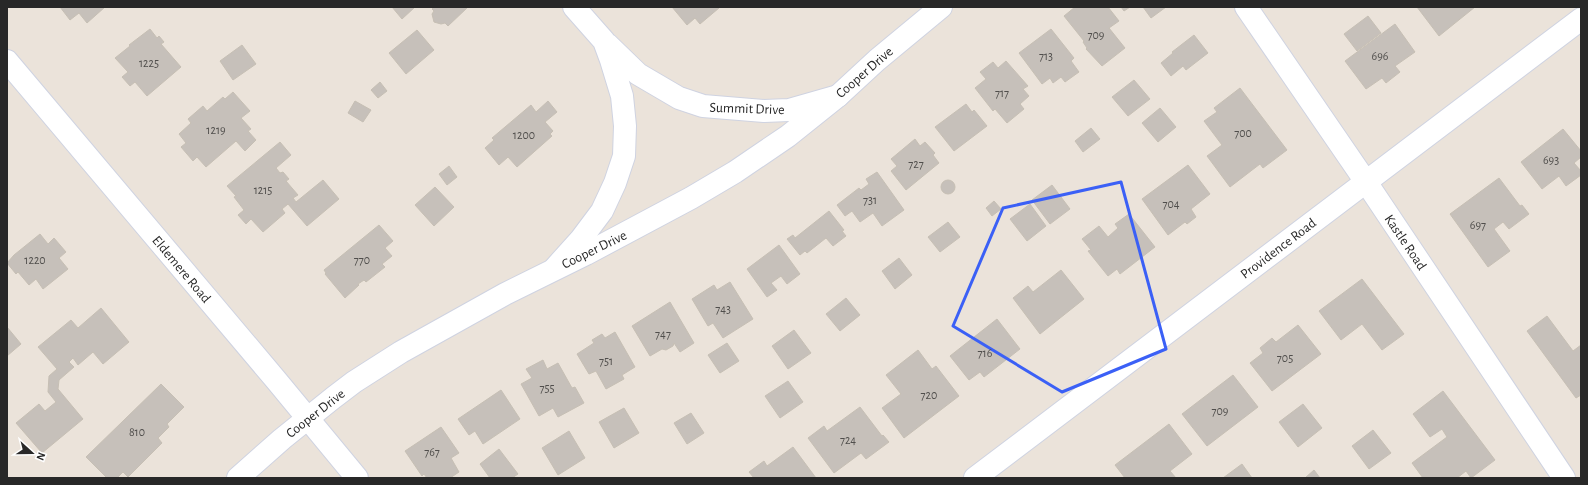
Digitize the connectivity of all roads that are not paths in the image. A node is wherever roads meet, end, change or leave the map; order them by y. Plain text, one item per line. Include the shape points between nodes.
1 (574, 7) edge
2 (941, 7) edge
3 (1246, 7) edge
4 (1581, 20) edge
5 (604, 41) junction
6 (7, 61) edge
7 (838, 96) junction
8 (1366, 182) junction
9 (555, 268) junction
10 (306, 419) junction
11 (238, 478) edge
12 (357, 478) edge
13 (975, 478) edge
14 (1564, 478) edge

1 - 5 street, Summit Drive
2 - 7 street, Cooper Drive
3 - 8 street, Kastle Road
4 - 8 street, Providence Road
5 - 7 street, Summit Drive via 638,74 679,98 703,106 764,111 789,110
5 - 9 street, Summit Drive via 622,96 624,156 602,211
6 - 10 street, Eldemere Road
7 - 9 street, Cooper Drive via 788,136 735,172 632,230
8 - 13 street, Providence Road
8 - 14 street, Kastle Road
9 - 10 street, Cooper Drive via 401,352 354,382
10 - 11 street, Cooper Drive
10 - 12 street, Eldemere Road

